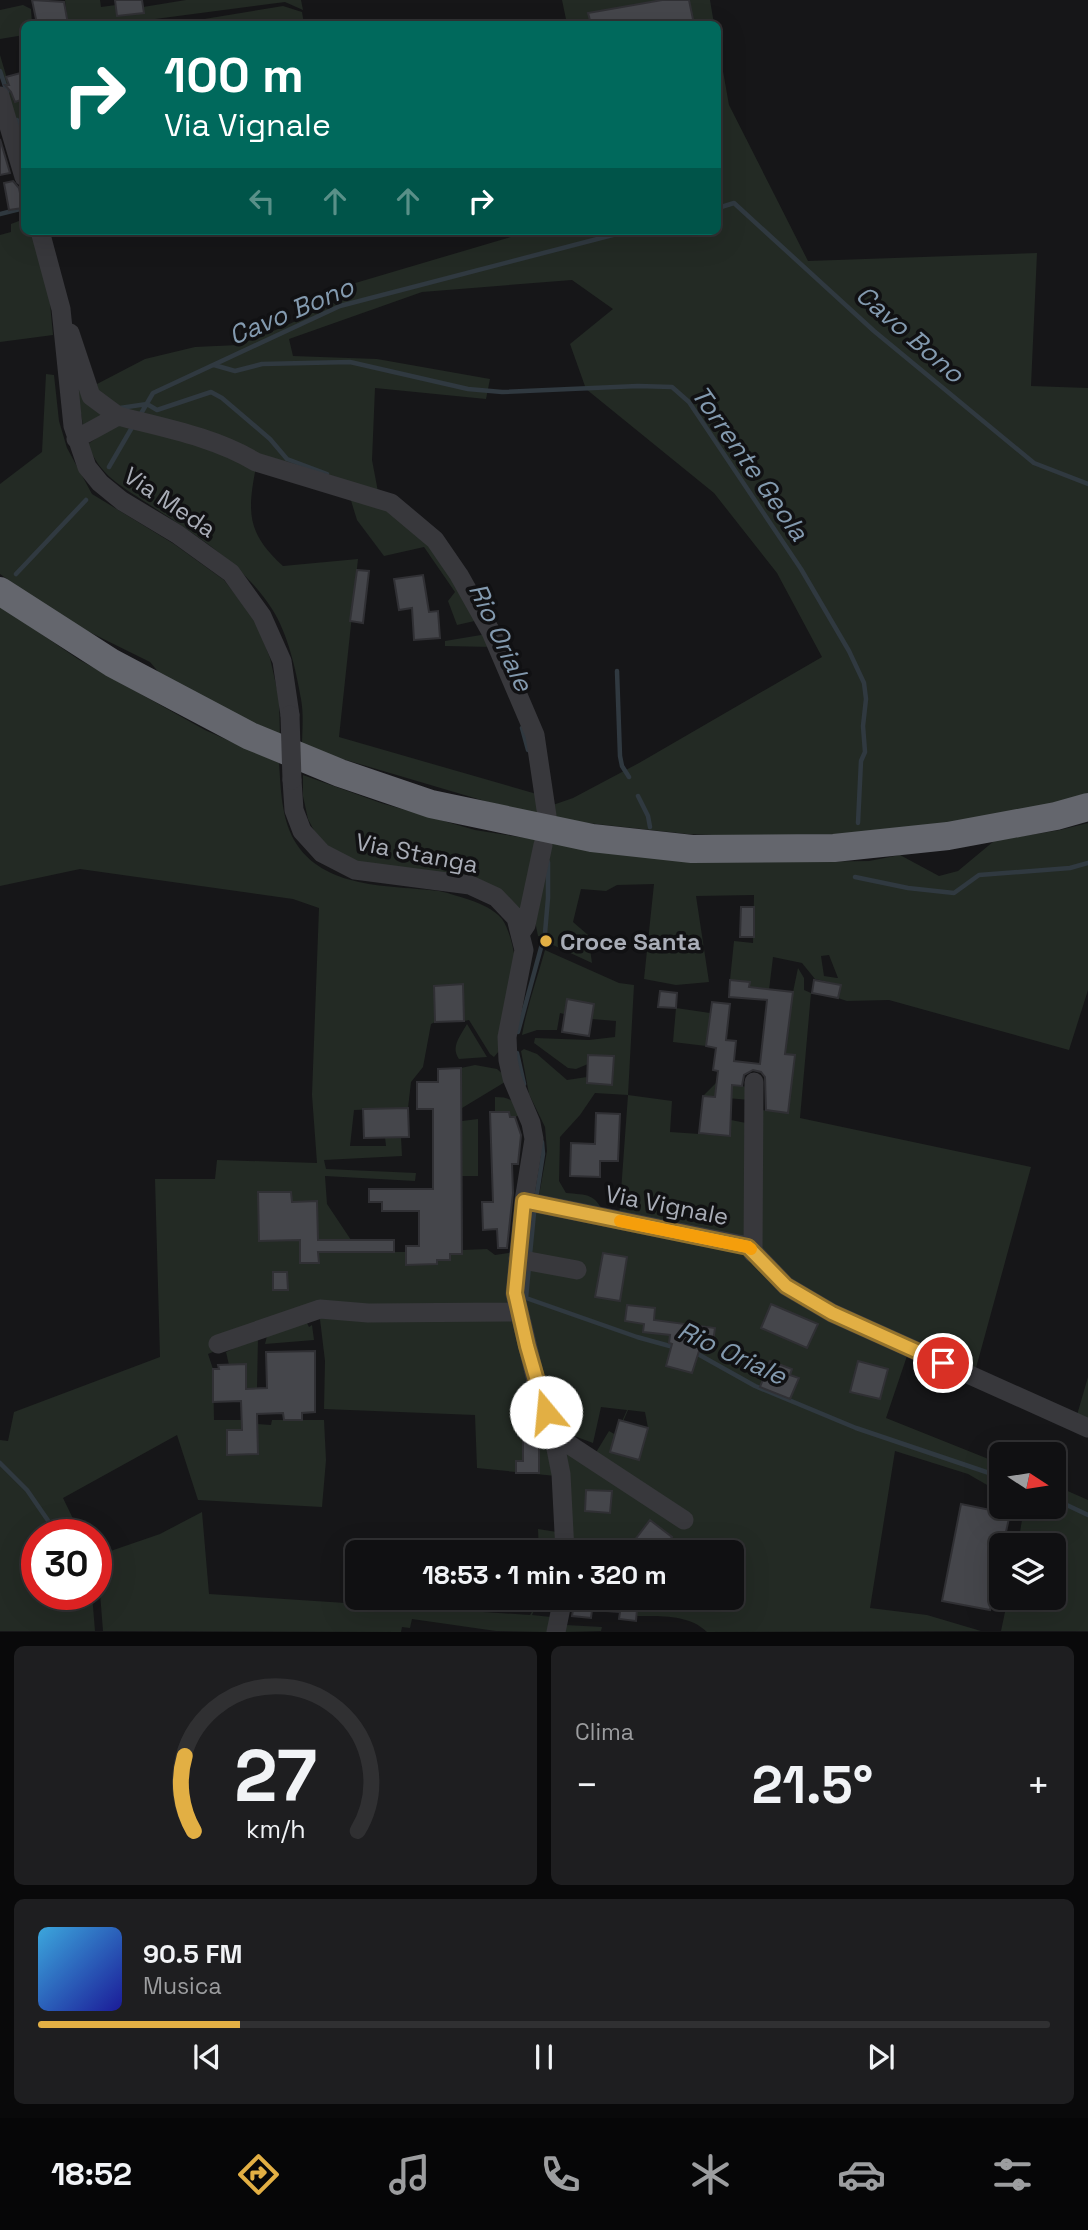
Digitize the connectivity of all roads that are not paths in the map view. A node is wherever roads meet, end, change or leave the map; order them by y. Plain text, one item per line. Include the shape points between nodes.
1 (0, 96) edge
2 (21, 167) edge
3 (41, 235) edge
4 (61, 309) junction
5 (130, 419) junction
6 (76, 439) junction
7 (0, 591) edge
8 (292, 780) joint
9 (1088, 807) edge
10 (547, 816) dead end
11 (543, 845) dead end
12 (520, 934) junction
13 (754, 1082) dead end
14 (524, 1201) junction
15 (754, 1253) junction
16 (525, 1260) junction
17 (577, 1270) dead end
18 (519, 1312) junction
19 (218, 1345) dead end
20 (1088, 1427) edge
21 (553, 1434) junction
22 (684, 1520) dead end
23 (564, 1540) edge
24 (561, 1610) edge
25 (556, 1632) edge

1 - 2 street
3 - 4 street, Via Meda
4 - 5 street via 91,396
4 - 6 street, Via Meda
5 - 6 street
5 - 10 street via 202,437 256,462 391,503 435,540 491,632 535,735
6 - 8 street, Via Meda, bridge via 87,467 100,483 231,573 262,616 282,661
7 - 9 highway via 112,663 250,737 431,804 592,838 692,849 835,848 948,836
8 - 12 street, Via Stanga via 294,810 302,831 322,853 355,870 470,885 496,897 516,918
11 - 12 street via 526,925
12 - 14 street, Via Stanga via 524,950 507,1037 512,1078 534,1139
13 - 15 street
14 - 15 street, Via Vignale via 748,1247
14 - 16 street, Via Stanga
15 - 20 street, Via Vignale via 786,1286 832,1313
16 - 17 street
16 - 18 street, Via Stanga via 515,1293
18 - 19 street via 320,1310
18 - 21 street, Via Stanga
21 - 22 street
21 - 23 street, Via Stanga via 561,1474
24 - 25 street

